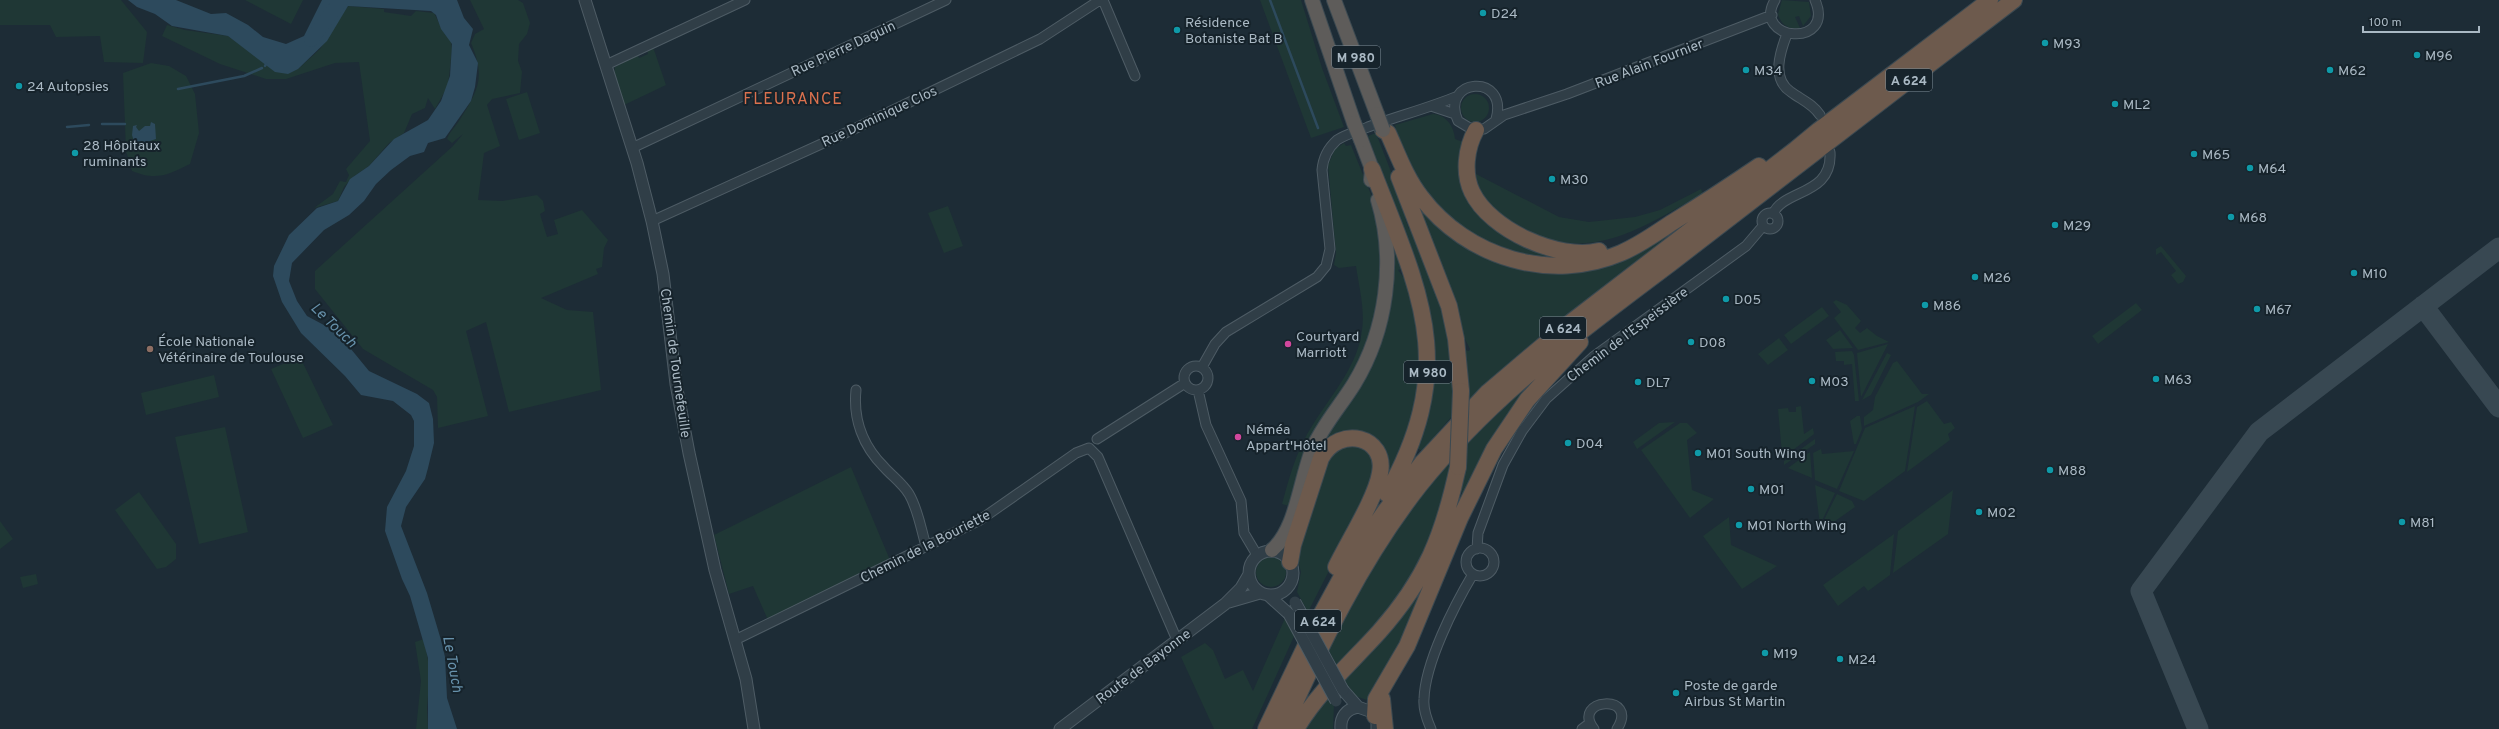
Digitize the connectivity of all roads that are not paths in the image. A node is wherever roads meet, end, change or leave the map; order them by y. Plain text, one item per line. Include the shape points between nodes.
1 (585, 0) edge
2 (745, 0) edge
3 (946, 0) edge
4 (1102, 0) edge
5 (1312, 0) edge
6 (1334, 0) edge
7 (1815, 0) edge
8 (1990, 0) edge
9 (2014, 0) edge
10 (1774, 1) edge
11 (1772, 15) junction
12 (1787, 34) junction
13 (606, 65) junction
14 (1135, 76) dead end
15 (1458, 96) junction
16 (1497, 101) junction
17 (1434, 107) junction
18 (1526, 108) junction
19 (1455, 114) junction
20 (1496, 119) junction
21 (1819, 122) junction
22 (1383, 130) junction
23 (1476, 130) junction
24 (632, 148) junction
25 (1830, 152) dead end
26 (1372, 169) junction
27 (1697, 207) junction
28 (1773, 214) junction
29 (652, 221) junction
30 (1763, 226) junction
31 (1669, 264) junction
32 (1202, 367) junction
33 (1185, 383) junction
34 (856, 390) dead end
35 (1198, 390) junction
36 (1097, 439) dead end
37 (1458, 467) junction
38 (926, 546) junction
39 (1477, 549) junction
40 (1272, 550) junction
41 (1257, 555) junction
42 (1290, 562) junction
43 (1347, 566) junction
44 (1473, 574) junction
45 (1248, 576) junction
46 (1291, 583) junction
47 (1430, 593) junction
48 (1264, 594) junction
49 (1225, 604) junction
50 (735, 640) junction
51 (1177, 640) junction
52 (1290, 677) junction
53 (1385, 686) junction
54 (1358, 707) junction
55 (1343, 716) junction
56 (1376, 723) edge
57 (1592, 726) edge
58 (754, 729) edge
59 (1060, 729) edge
60 (1266, 729) edge
61 (1283, 729) edge
62 (1296, 729) edge
63 (1341, 729) edge
64 (1385, 729) edge
65 (1431, 729) edge
66 (1582, 729) edge
67 (1617, 729) edge

1 - 13 street, Chemin de Tournefeuille
2 - 13 street
3 - 24 street, Rue Pierre Daguin
4 - 14 street
4 - 29 street, Rue Dominique Clos via 1040,39 852,130
5 - 26 highway, M 980, bridge
6 - 22 highway, M 980, bridge
7 - 12 street via 1818,13 1813,27 1801,34
8 - 21 highway, A 624
9 - 31 highway, A 624
10 - 11 street
11 - 12 street via 1774,23
11 - 18 street, Rue Alain Fournier
12 - 21 street via 1779,60 1781,79 1790,92 1812,105
13 - 24 street, Chemin de Tournefeuille
15 - 16 street, Rue Alain Fournier via 1467,88 1477,86 1491,91
15 - 17 street, Rue Alain Fournier
15 - 19 street via 1454,105
16 - 18 street, Rue Alain Fournier via 1509,107
16 - 20 street
17 - 19 street
17 - 32 street, Rue Alain Fournier via 1408,113 1353,133 1333,144 1325,157 1322,170 1330,249 1326,266 1317,277 1226,332 1215,344
18 - 20 street, Rue Alain Fournier
19 - 23 street via 1465,127
20 - 23 street, Rue Alain Fournier via 1484,129
21 - 27 highway
21 - 43 highway, A 624 via 1796,149 1554,335 1494,386 1422,463
22 - 27 highway, M 980 via 1388,133 1413,186 1440,219 1472,243 1500,256 1522,262 1563,266 1612,257 1642,243
22 - 37 highway, M 980, bridge via 1449,306 1456,339 1461,391
23 - 27 highway via 1467,166 1472,193 1491,215 1538,245 1562,252 1597,252 1627,243
24 - 29 street, Chemin de Tournefeuille
25 - 28 street via 1831,166 1827,172 1806,192 1778,204
26 - 40 highway via 1370,176 1382,214 1387,261 1385,295 1379,325 1364,365 1314,446 1285,536
26 - 43 highway, M 980 via 1405,253 1418,295 1426,330 1428,373 1422,416 1411,448
28 - 30 street via 1764,216
28 - 30 street via 1778,220 1777,226 1770,230
29 - 50 street, Chemin de Tournefeuille via 663,274 676,384 689,453 715,570
30 - 39 street, Chemin de l'Espeissière via 1746,246 1593,357 1546,399 1522,431 1503,465 1478,533
31 - 47 highway via 1577,344 1527,400 1482,471
31 - 61 highway, A 624 via 1573,335 1527,374 1458,440 1432,471 1394,520 1348,594
32 - 33 street via 1193,366 1186,371
32 - 35 street via 1207,373 1208,381
33 - 35 street via 1189,388
33 - 36 street
34 - 38 street via 854,406 864,439 872,455 900,481 909,494
35 - 41 street via 1206,425 1241,501 1244,534
37 - 47 highway, M 980 via 1450,520
37 - 62 highway, M 980 via 1442,529 1415,586 1383,627 1320,694
38 - 50 street, Chemin de la Bouriette
38 - 51 street, Chemin de la Bouriette via 980,520 1076,453 1089,448 1098,457
39 - 44 street, Chemin de l'Espeissière via 1470,554 1466,562
39 - 44 street via 1489,552 1494,559 1494,565 1486,575
40 - 41 street
40 - 42 street via 1284,555
41 - 45 street via 1250,564
42 - 46 street via 1293,574
42 - 52 highway via 1312,482 1324,452 1331,444 1343,438 1353,437 1366,441 1379,458 1381,472
43 - 52 highway, A 624
44 - 65 street via 1444,631 1426,685 1424,700
45 - 48 street via 1252,586
45 - 49 street, Route de Bayonne via 1241,588
46 - 48 street via 1281,593
46 - 54 street, bridge via 1295,602 1343,690
47 - 53 highway via 1407,646
48 - 49 street, Route de Bayonne
48 - 55 street, bridge via 1289,614
49 - 51 street, Route de Bayonne
50 - 58 street, Chemin de Tournefeuille via 749,695
51 - 59 street, Route de Bayonne
52 - 60 highway, A 624
53 - 56 highway via 1376,699
53 - 64 highway via 1382,700
54 - 55 street via 1348,710
54 - 56 street via 1368,709
55 - 63 street
57 - 66 street
57 - 67 street via 1590,718 1594,708 1608,703 1614,705 1620,713 1620,724

